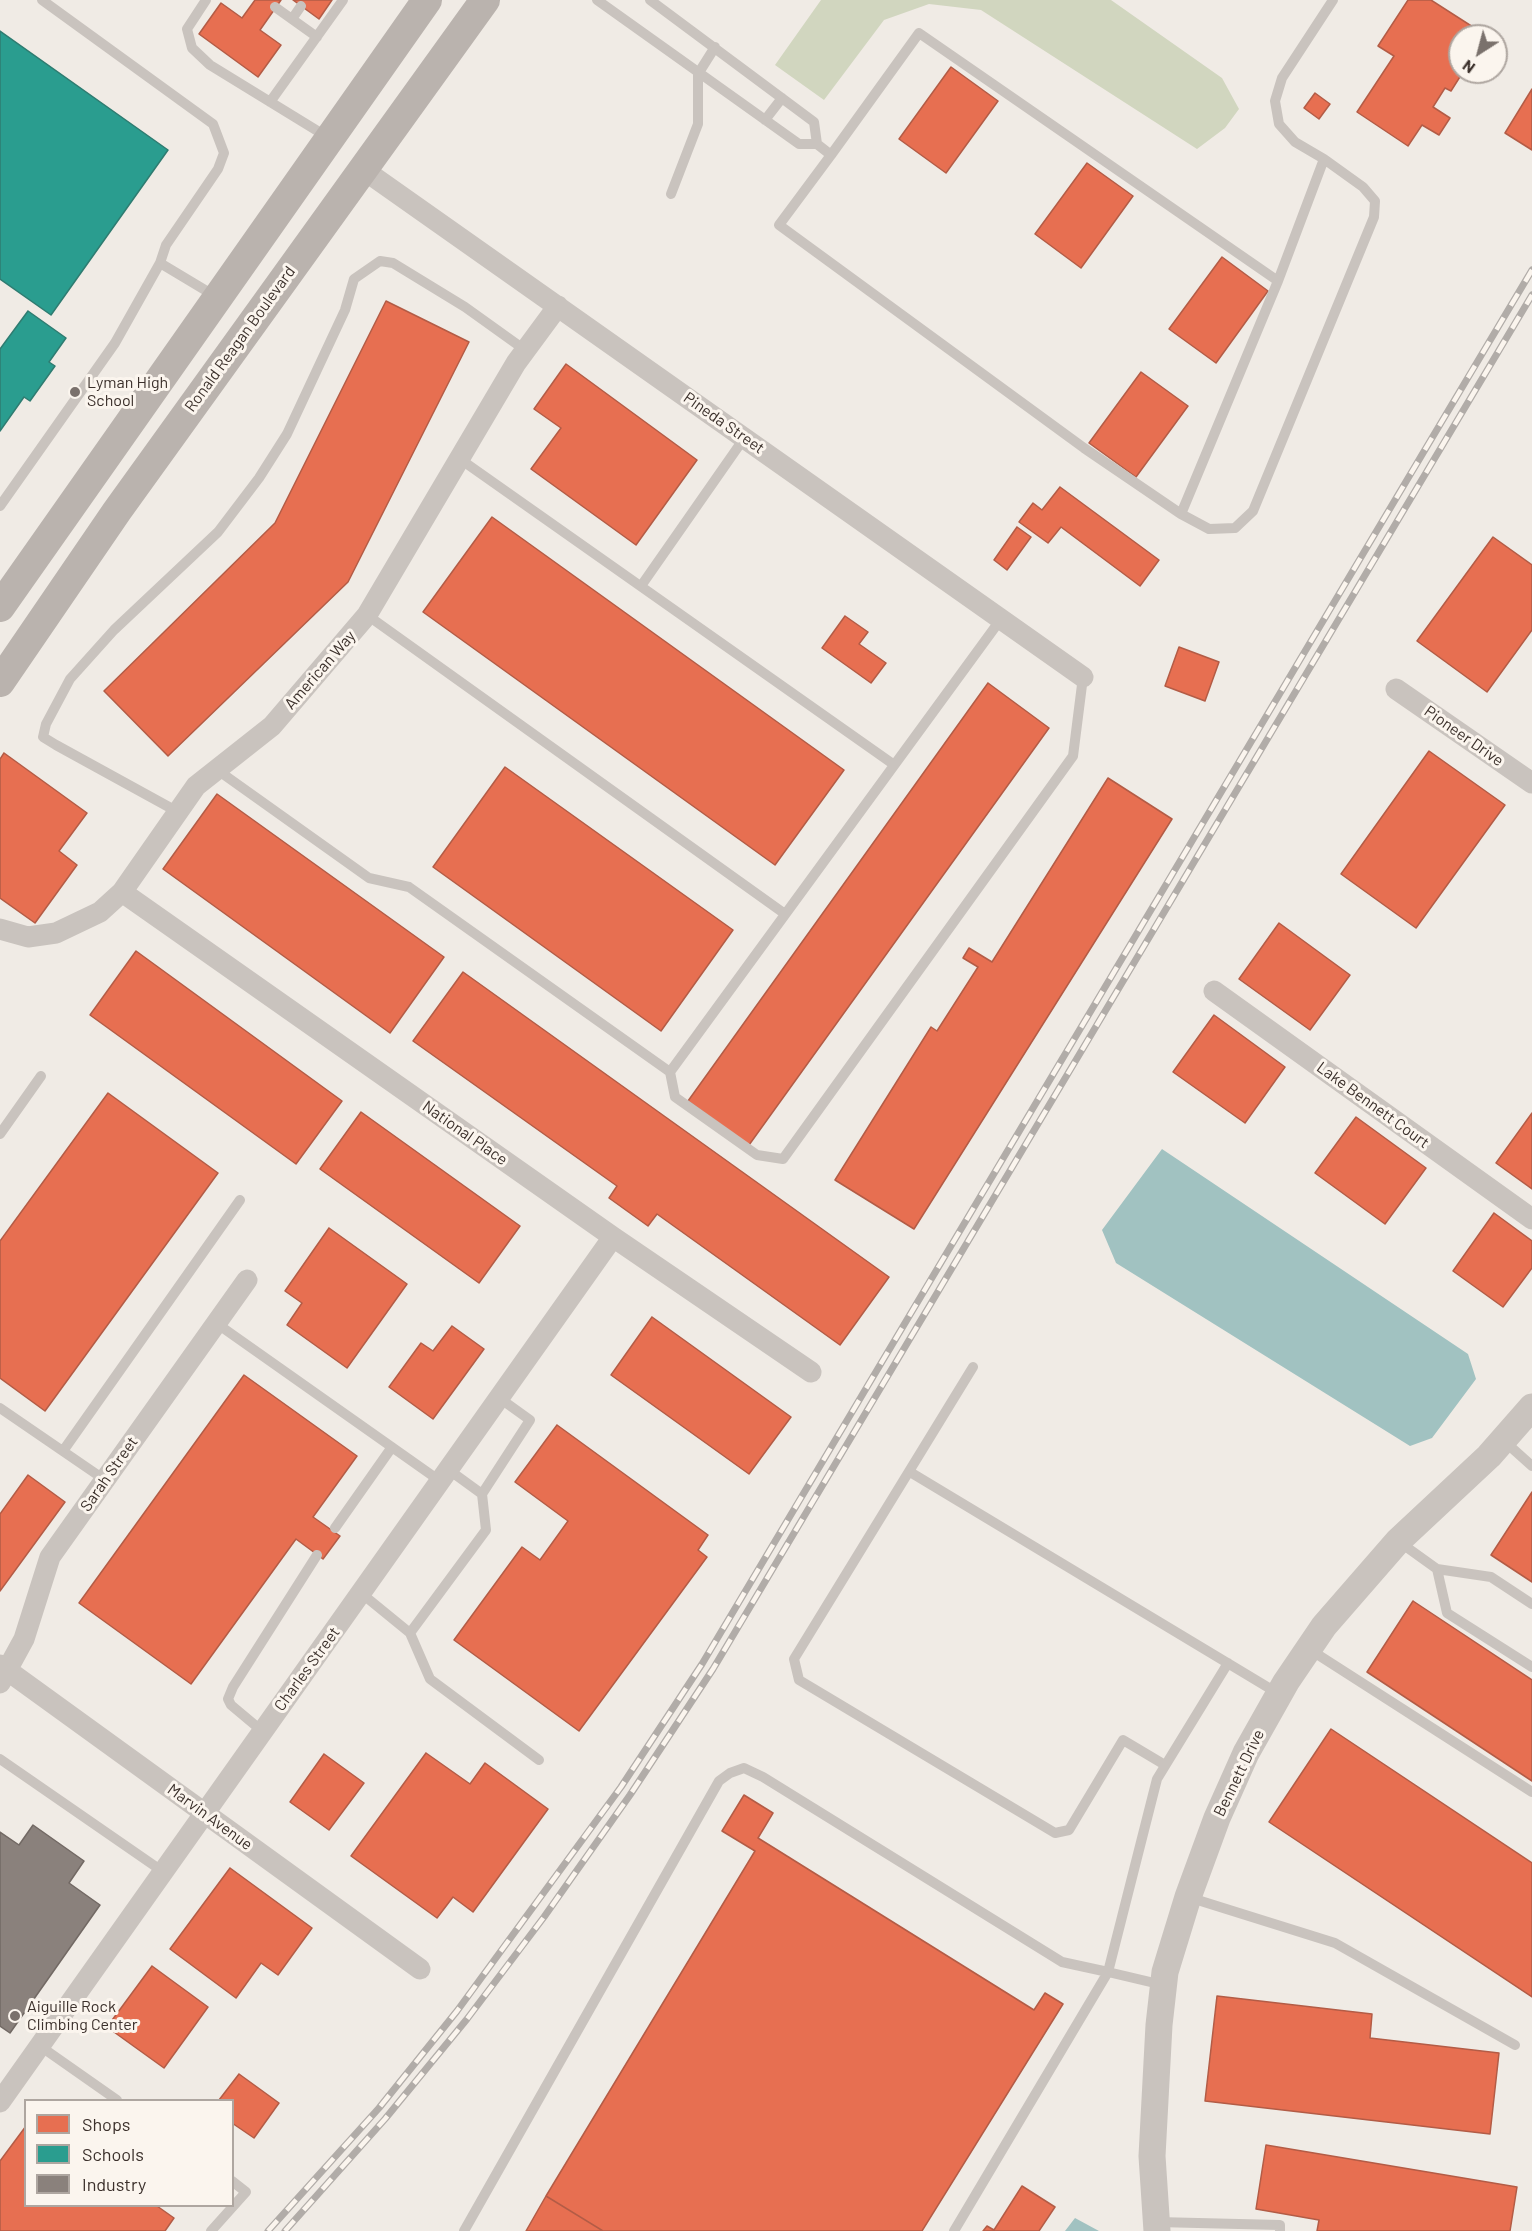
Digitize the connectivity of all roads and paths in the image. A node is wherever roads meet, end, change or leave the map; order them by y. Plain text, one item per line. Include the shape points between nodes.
1 (42, 0) edge
2 (206, 0) edge
3 (343, 0) edge
4 (427, 0) edge
5 (485, 0) edge
6 (597, 0) edge
7 (650, 0) edge
8 (1333, 0) edge
9 (301, 6) dead end
10 (275, 7) dead end
11 (292, 19) junction
12 (317, 37) junction
13 (715, 47) junction
14 (698, 74) junction
15 (782, 98) junction
16 (270, 102) junction
17 (765, 120) junction
18 (329, 138) junction
19 (817, 144) junction
20 (831, 155) junction
21 (1324, 159) junction
22 (364, 170) junction
23 (671, 194) dead end
24 (160, 263) junction
25 (1278, 281) junction
26 (218, 298) junction
27 (558, 306) junction
28 (250, 324) junction
29 (525, 350) junction
30 (745, 437) junction
31 (460, 459) junction
32 (0, 506) edge
33 (1181, 514) junction
34 (640, 586) junction
35 (0, 607) edge
36 (367, 615) junction
37 (1001, 619) junction
38 (1083, 677) joint
39 (0, 682) edge
40 (1396, 689) dead end
41 (893, 764) junction
42 (216, 769) junction
43 (1532, 783) edge
44 (178, 812) junction
45 (122, 892) junction
46 (785, 914) junction
47 (0, 929) edge
48 (1214, 991) dead end
49 (670, 1072) junction
50 (41, 1077) dead end
51 (0, 1134) edge
52 (240, 1200) dead end
53 (1532, 1219) edge
54 (614, 1237) junction
55 (247, 1280) dead end
56 (216, 1323) junction
57 (973, 1367) dead end
58 (811, 1372) dead end
59 (498, 1397) junction
60 (1532, 1407) edge
61 (0, 1408) edge
62 (1503, 1440) junction
63 (392, 1447) junction
64 (63, 1451) junction
65 (1532, 1466) edge
66 (910, 1472) junction
67 (445, 1476) junction
68 (105, 1480) junction
69 (482, 1494) junction
70 (335, 1528) dead end
71 (1398, 1541) junction
72 (317, 1555) dead end
73 (1437, 1569) junction
74 (361, 1593) junction
75 (1532, 1604) edge
76 (410, 1633) junction
77 (1308, 1649) junction
78 (1228, 1663) junction
79 (1532, 1667) edge
80 (3, 1673) edge
81 (1279, 1694) junction
82 (262, 1731) junction
83 (0, 1759) edge
84 (539, 1760) dead end
85 (1165, 1765) junction
86 (1532, 1792) edge
87 (203, 1812) junction
88 (162, 1871) junction
89 (1188, 1897) junction
90 (420, 1969) dead end
91 (1108, 1972) junction
92 (1163, 1986) junction
93 (1515, 2045) dead end
94 (40, 2046) junction
95 (116, 2099) edge
96 (0, 2102) edge
97 (234, 2183) edge
98 (234, 2205) edge
99 (233, 2207) edge
100 (1157, 2226) edge
101 (211, 2231) edge
102 (464, 2231) edge
103 (954, 2231) edge
104 (1280, 2231) edge

1 - 24 lane via 213,124 224,153 218,169 166,244
2 - 16 lane via 187,29 192,48 210,65
3 - 12 lane
4 - 18 main road
5 - 22 main road, Ronald Reagan Boulevard
6 - 14 lane
7 - 13 lane
8 - 21 lane via 1282,78 1275,101 1279,124 1295,142
9 - 11 lane
10 - 11 lane
11 - 12 lane
12 - 16 lane
13 - 14 lane
13 - 15 lane
14 - 17 lane
14 - 23 lane via 698,124
15 - 17 lane
15 - 19 lane via 814,122
16 - 18 lane
17 - 19 lane via 799,144
18 - 26 main road
19 - 20 lane
20 - 25 lane via 919,33
20 - 33 lane via 779,225 1084,448
21 - 25 lane
21 - 33 lane via 1363,187 1375,201 1374,218 1253,511 1235,528 1209,529
22 - 27 street, Pineda Street
22 - 28 main road, Ronald Reagan Boulevard
24 - 26 lane
24 - 32 lane via 96,373
25 - 33 lane
26 - 28 main road
26 - 35 main road
27 - 29 street, American Way
27 - 30 street, Pineda Street
28 - 39 main road, Ronald Reagan Boulevard
29 - 31 street, American Way
29 - 44 lane via 393,263 380,261 354,279 345,310 287,434 259,478 218,532 114,630 70,679 46,724 44,736 56,746
30 - 34 lane
30 - 37 street, Pineda Street
31 - 34 lane
31 - 36 street, American Way
34 - 41 lane
36 - 42 street, American Way via 272,726
36 - 46 lane
37 - 38 street, Pineda Street
37 - 41 lane
38 - 49 lane via 1073,756 783,1159 758,1155 675,1097
40 - 43 street, Pioneer Drive
41 - 46 lane
42 - 44 street, American Way via 196,786
42 - 49 lane via 369,878 409,887
44 - 45 street, American Way
45 - 47 street, American Way via 100,912 56,933 28,937
45 - 54 street, National Place
46 - 49 lane
48 - 53 street, Lake Bennett Court
50 - 51 lane
52 - 64 lane
54 - 58 street, National Place
54 - 59 street, Charles Street
55 - 56 street, Sarah Street
56 - 63 lane
56 - 68 street, Sarah Street
57 - 66 lane
59 - 67 street, Charles Street
59 - 69 lane via 530,1420
60 - 62 street, Bennett Drive
61 - 64 lane
62 - 65 lane
62 - 71 street, Bennett Drive
63 - 67 lane
63 - 70 lane
64 - 68 lane
66 - 78 lane
66 - 85 lane via 794,1659 799,1680 1055,1833 1069,1830 1123,1740
67 - 69 lane
67 - 74 street, Charles Street
68 - 80 street, Sarah Street via 50,1557 24,1639
69 - 76 lane via 486,1530
71 - 73 lane
71 - 77 street, Bennett Drive
72 - 82 lane via 228,1699
73 - 75 lane via 1491,1578
73 - 79 lane via 1448,1612
74 - 76 lane
74 - 82 street, Charles Street
76 - 84 lane via 430,1679
77 - 81 street, Bennett Drive
77 - 86 lane
78 - 81 lane
78 - 85 lane
80 - 87 street, Marvin Avenue
81 - 89 street, Bennett Drive via 1237,1774
82 - 87 street, Charles Street
83 - 88 lane
85 - 91 lane via 1157,1779
87 - 88 street, Charles Street
87 - 90 street, Marvin Avenue
88 - 94 street, Charles Street
89 - 92 street, Bennett Drive
89 - 93 lane via 1335,1943
91 - 92 lane
91 - 102 lane via 1062,1962 763,1777 744,1768 730,1773 719,1781
91 - 103 lane
92 - 100 street, Bennett Drive via 1152,2156
94 - 95 lane
94 - 96 street, Charles Street
97 - 98 lane via 246,2192
99 - 101 lane
100 - 104 lane via 1271,2224 1280,2225

